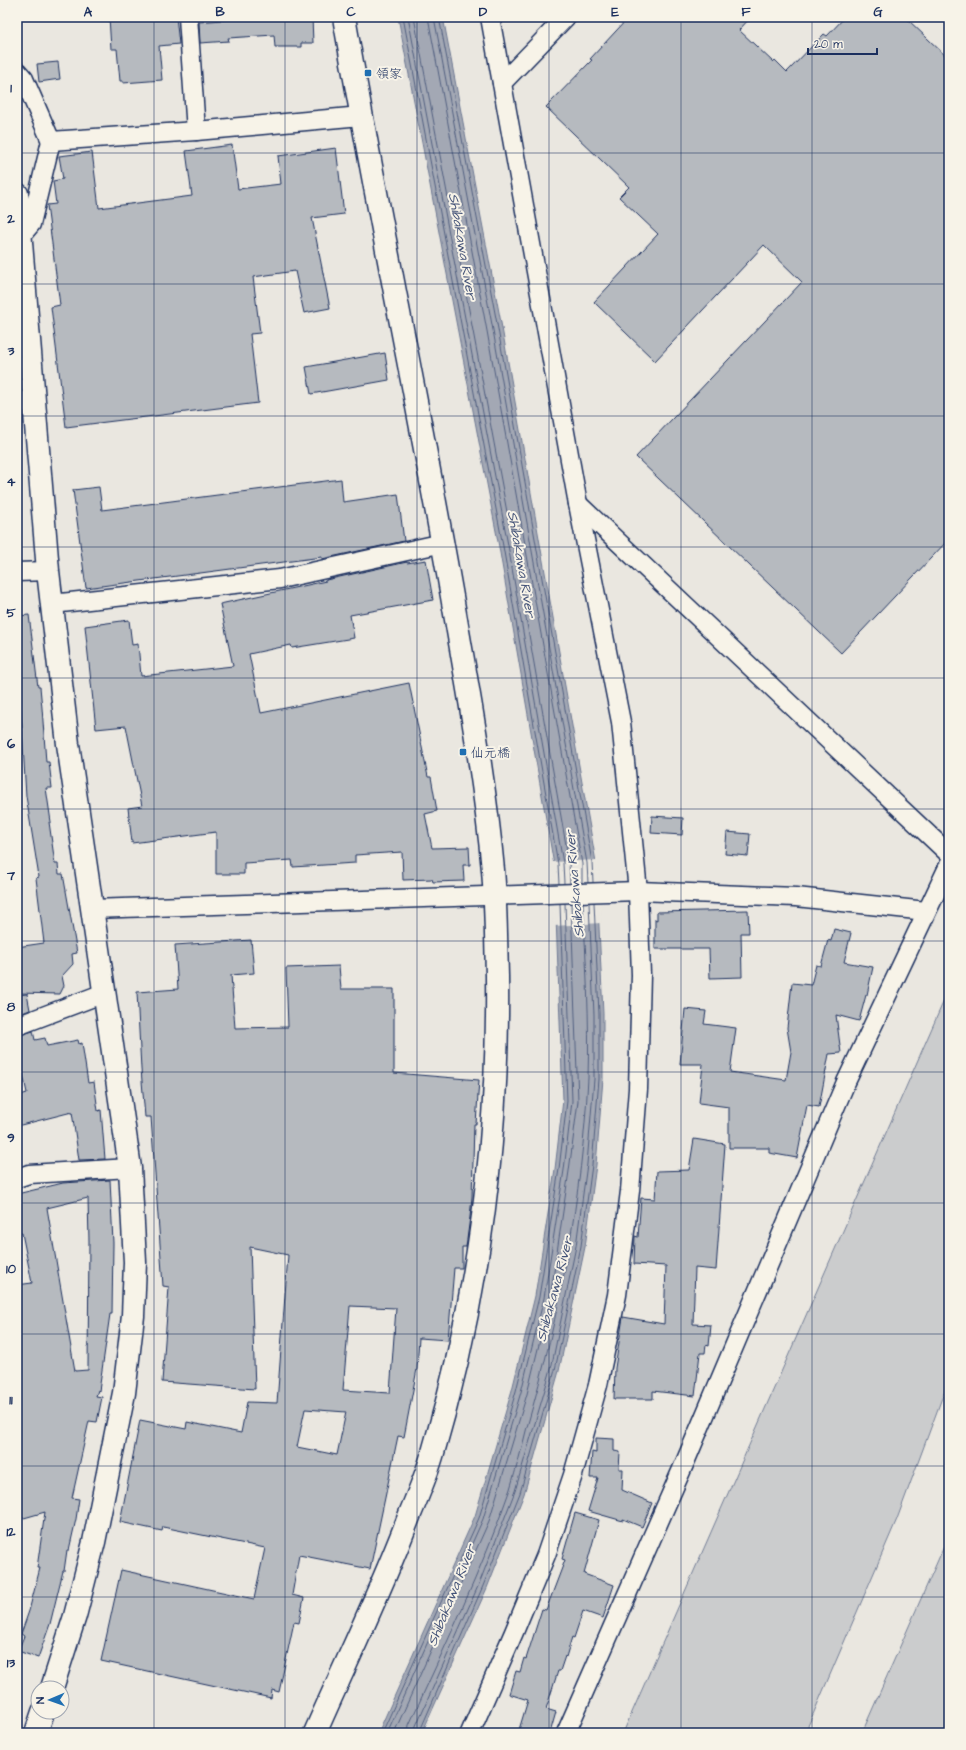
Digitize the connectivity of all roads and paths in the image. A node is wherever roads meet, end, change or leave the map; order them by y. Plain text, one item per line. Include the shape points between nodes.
1 (188, 17) edge
2 (344, 17) edge
3 (490, 17) edge
4 (566, 17) edge
5 (17, 71) edge
6 (502, 83) junction
7 (361, 116) junction
8 (196, 131) junction
9 (51, 141) junction
10 (17, 194) edge
11 (20, 237) junction
12 (25, 402) edge
13 (578, 504) junction
14 (443, 543) junction
15 (48, 571) junction
16 (17, 572) edge
17 (52, 604) junction
18 (949, 854) edge
19 (949, 865) edge
20 (629, 892) junction
21 (505, 896) junction
22 (91, 909) junction
23 (926, 912) junction
24 (104, 993) junction
25 (17, 1026) edge
26 (130, 1168) junction
27 (17, 1178) edge
28 (55, 1680) edge
29 (40, 1720) edge
30 (36, 1733) edge
31 (315, 1733) edge
32 (470, 1733) edge
33 (566, 1733) edge

1 - 8 street
2 - 7 street
3 - 6 street
4 - 6 street
5 - 9 street via 24,79
6 - 13 street
7 - 8 street
7 - 14 street
8 - 9 street
9 - 11 street via 31,224
10 - 11 street
11 - 12 street
12 - 15 street
13 - 18 street
13 - 20 street via 621,722
14 - 17 street via 280,579
14 - 21 street via 480,757 493,869
15 - 16 street
15 - 17 street
17 - 22 street
19 - 23 street
20 - 21 street
20 - 23 street via 796,897
20 - 32 street via 641,975 638,1089 630,1191 617,1295 598,1385 573,1475 548,1548
21 - 22 street
21 - 31 street via 492,1141 482,1222 450,1389 431,1460 398,1548
22 - 24 street
23 - 33 street via 846,1082 686,1460
24 - 25 street
24 - 26 street
26 - 27 street via 29,1174
26 - 28 street via 135,1262 133,1316 124,1394 94,1542 75,1616
29 - 30 street

